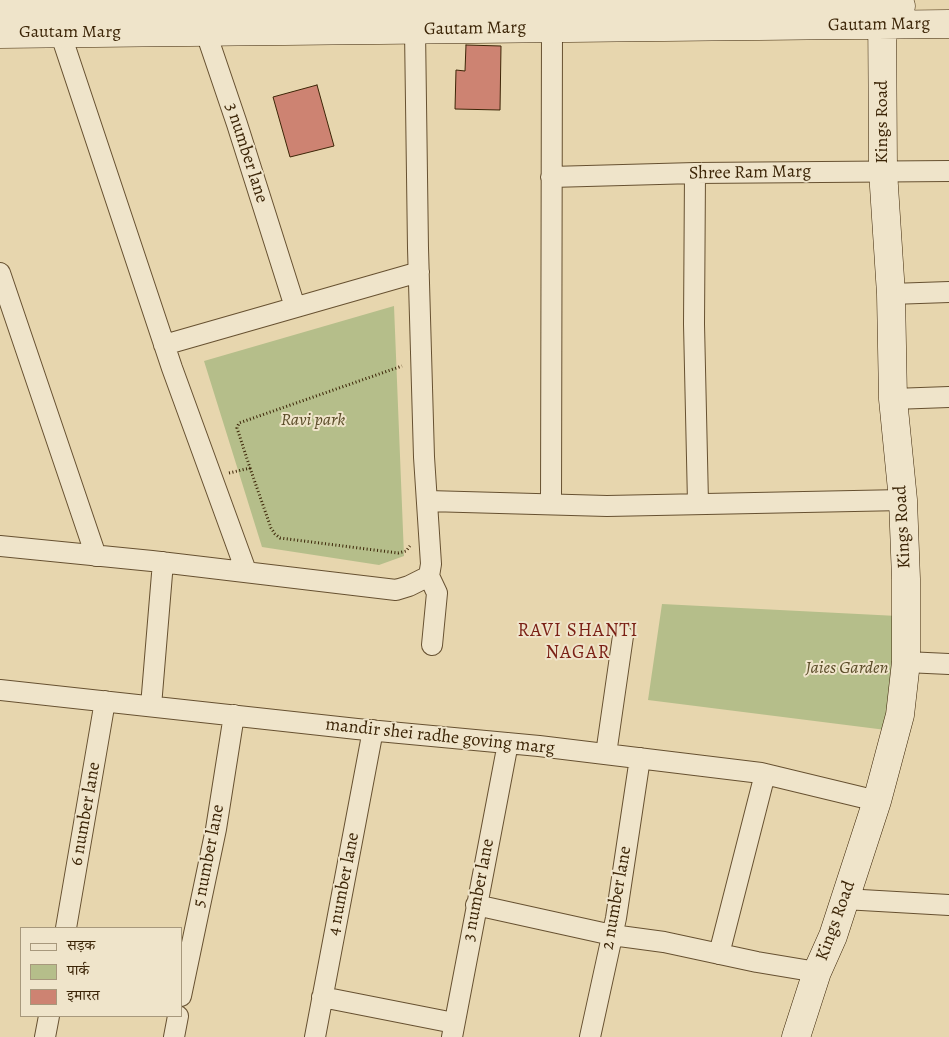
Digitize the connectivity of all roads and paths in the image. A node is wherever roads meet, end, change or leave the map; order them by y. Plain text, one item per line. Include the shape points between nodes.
1 (619, 3) edge
2 (774, 3) edge
3 (269, 5) edge
4 (949, 6) edge
5 (882, 10) edge
6 (0, 11) edge
7 (406, 12) edge
8 (200, 14) edge
9 (54, 15) edge
10 (949, 24) edge
11 (552, 28) junction
12 (0, 34) edge
13 (949, 170) edge
14 (883, 171) junction
15 (695, 174) junction
16 (551, 177) junction
17 (419, 272) junction
18 (0, 273) edge
19 (949, 292) edge
20 (891, 294) junction
21 (295, 307) junction
22 (164, 345) junction
23 (408, 366) dead end
24 (949, 397) edge
25 (892, 399) junction
26 (250, 468) junction
27 (211, 477) junction
28 (903, 500) junction
29 (428, 501) junction
30 (698, 503) junction
31 (551, 504) junction
32 (410, 542) dead end
33 (0, 546) edge
34 (96, 556) junction
35 (163, 562) junction
36 (246, 572) junction
37 (429, 576) junction
38 (623, 636) dead end
39 (432, 644) dead end
40 (906, 662) junction
41 (949, 664) edge
42 (0, 690) edge
43 (105, 701) junction
44 (151, 706) junction
45 (234, 715) junction
46 (373, 730) junction
47 (508, 743) junction
48 (606, 754) junction
49 (640, 758) junction
50 (765, 774) junction
51 (877, 801) junction
52 (844, 899) junction
53 (476, 905) junction
54 (949, 905) edge
55 (66, 927) edge
56 (612, 935) junction
57 (186, 943) edge
58 (719, 954) junction
59 (817, 972) junction
60 (182, 985) edge
61 (322, 997) junction
62 (49, 1017) edge
63 (178, 1017) edge
64 (453, 1030) edge
65 (45, 1037) edge
66 (174, 1037) edge
67 (315, 1037) edge
68 (590, 1037) edge
69 (796, 1037) edge

1 - 2 street
1 - 7 street
2 - 5 street
3 - 7 street
3 - 8 street
4 - 5 street
5 - 10 street, Gautam Marg
5 - 11 street, Gautam Marg
5 - 14 street, Kings Road
6 - 9 street
7 - 8 street, Gautam Marg
7 - 11 street, Gautam Marg
7 - 17 street
8 - 9 street, Gautam Marg
8 - 21 street, 3 number lane
9 - 12 street, Gautam Marg
9 - 22 street
11 - 16 street
13 - 14 street, Shree Ram Marg
14 - 15 street, Shree Ram Marg
14 - 20 street, Kings Road
15 - 16 street, Shree Ram Marg
15 - 30 street
16 - 31 street
17 - 21 street
17 - 29 street
18 - 34 street
19 - 20 street
20 - 25 street, Kings Road
21 - 22 street
22 - 27 street
23 - 26 path via 403,365 239,424 237,428
24 - 25 street
25 - 28 street, Kings Road
26 - 27 path
26 - 32 path via 271,528 280,538 398,553 409,549
27 - 36 street
28 - 30 street
28 - 40 street, Kings Road
29 - 31 street
29 - 37 street
30 - 31 street
33 - 34 street
34 - 35 street
35 - 36 street
35 - 44 street
36 - 37 street via 396,590
37 - 39 street via 437,593
38 - 48 street
40 - 41 street
40 - 51 street, Kings Road via 900,715
42 - 43 street, mandir shei radhe goving marg
43 - 44 street, mandir shei radhe goving marg
43 - 55 street, 6 number lane
44 - 45 street, mandir shei radhe goving marg
45 - 46 street, mandir shei radhe goving marg
45 - 57 street, 5 number lane via 216,829
46 - 47 street, mandir shei radhe goving marg
46 - 61 street, 4 number lane
47 - 48 street, mandir shei radhe goving marg
47 - 53 street, 3 number lane
48 - 49 street, mandir shei radhe goving marg
49 - 50 street, mandir shei radhe goving marg
49 - 56 street, 2 number lane
50 - 51 street, mandir shei radhe goving marg
50 - 58 street
51 - 52 street, Kings Road
52 - 54 street
52 - 59 street, Kings Road via 833,936
53 - 56 street
53 - 64 street, 3 number lane
56 - 58 street
56 - 68 street, 2 number lane
57 - 60 street, 5 number lane
58 - 59 street
59 - 69 street, Kings Road
61 - 64 street
61 - 67 street, 4 number lane
62 - 65 street
63 - 66 street

